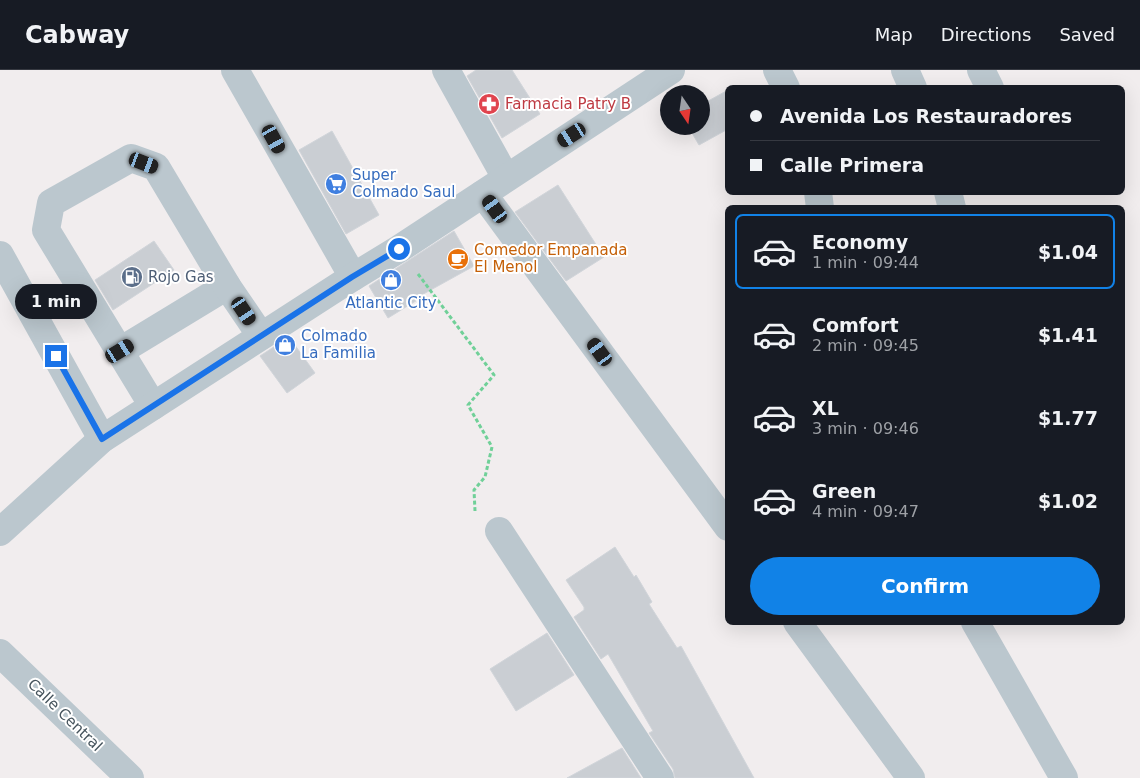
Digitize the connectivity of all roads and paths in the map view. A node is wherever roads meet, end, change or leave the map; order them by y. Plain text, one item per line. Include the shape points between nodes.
1 (235, 70) edge
2 (446, 70) edge
3 (671, 70) edge
4 (777, 70) edge
5 (906, 70) edge
6 (981, 70) edge
7 (784, 85) edge
8 (912, 85) edge
9 (988, 85) edge
10 (506, 178) junction
11 (483, 194) junction
12 (399, 249) junction
13 (0, 255) edge
14 (352, 277) junction
15 (227, 286) junction
16 (260, 336) junction
17 (120, 351) junction
18 (154, 406) junction
19 (102, 439) junction
20 (725, 523) edge
21 (499, 531) joint
22 (0, 532) edge
23 (799, 625) edge
24 (977, 625) edge
25 (0, 653) edge
26 (130, 778) edge
27 (660, 778) edge
28 (911, 778) edge
29 (1064, 778) edge

1 - 14 street
2 - 10 street
3 - 10 street
4 - 7 street
5 - 8 street
6 - 9 street
10 - 11 street
11 - 12 street
11 - 20 street
12 - 14 street
12 - 21 path via 494,375 468,405 492,447 485,477 474,490 475,511
13 - 19 street
14 - 16 street
15 - 16 street
15 - 17 street
15 - 17 street via 156,167 131,158 51,203 46,230
16 - 18 street
17 - 18 street
18 - 19 street
19 - 22 street
21 - 27 street
23 - 28 street
24 - 29 street
25 - 26 street, Calle Central

